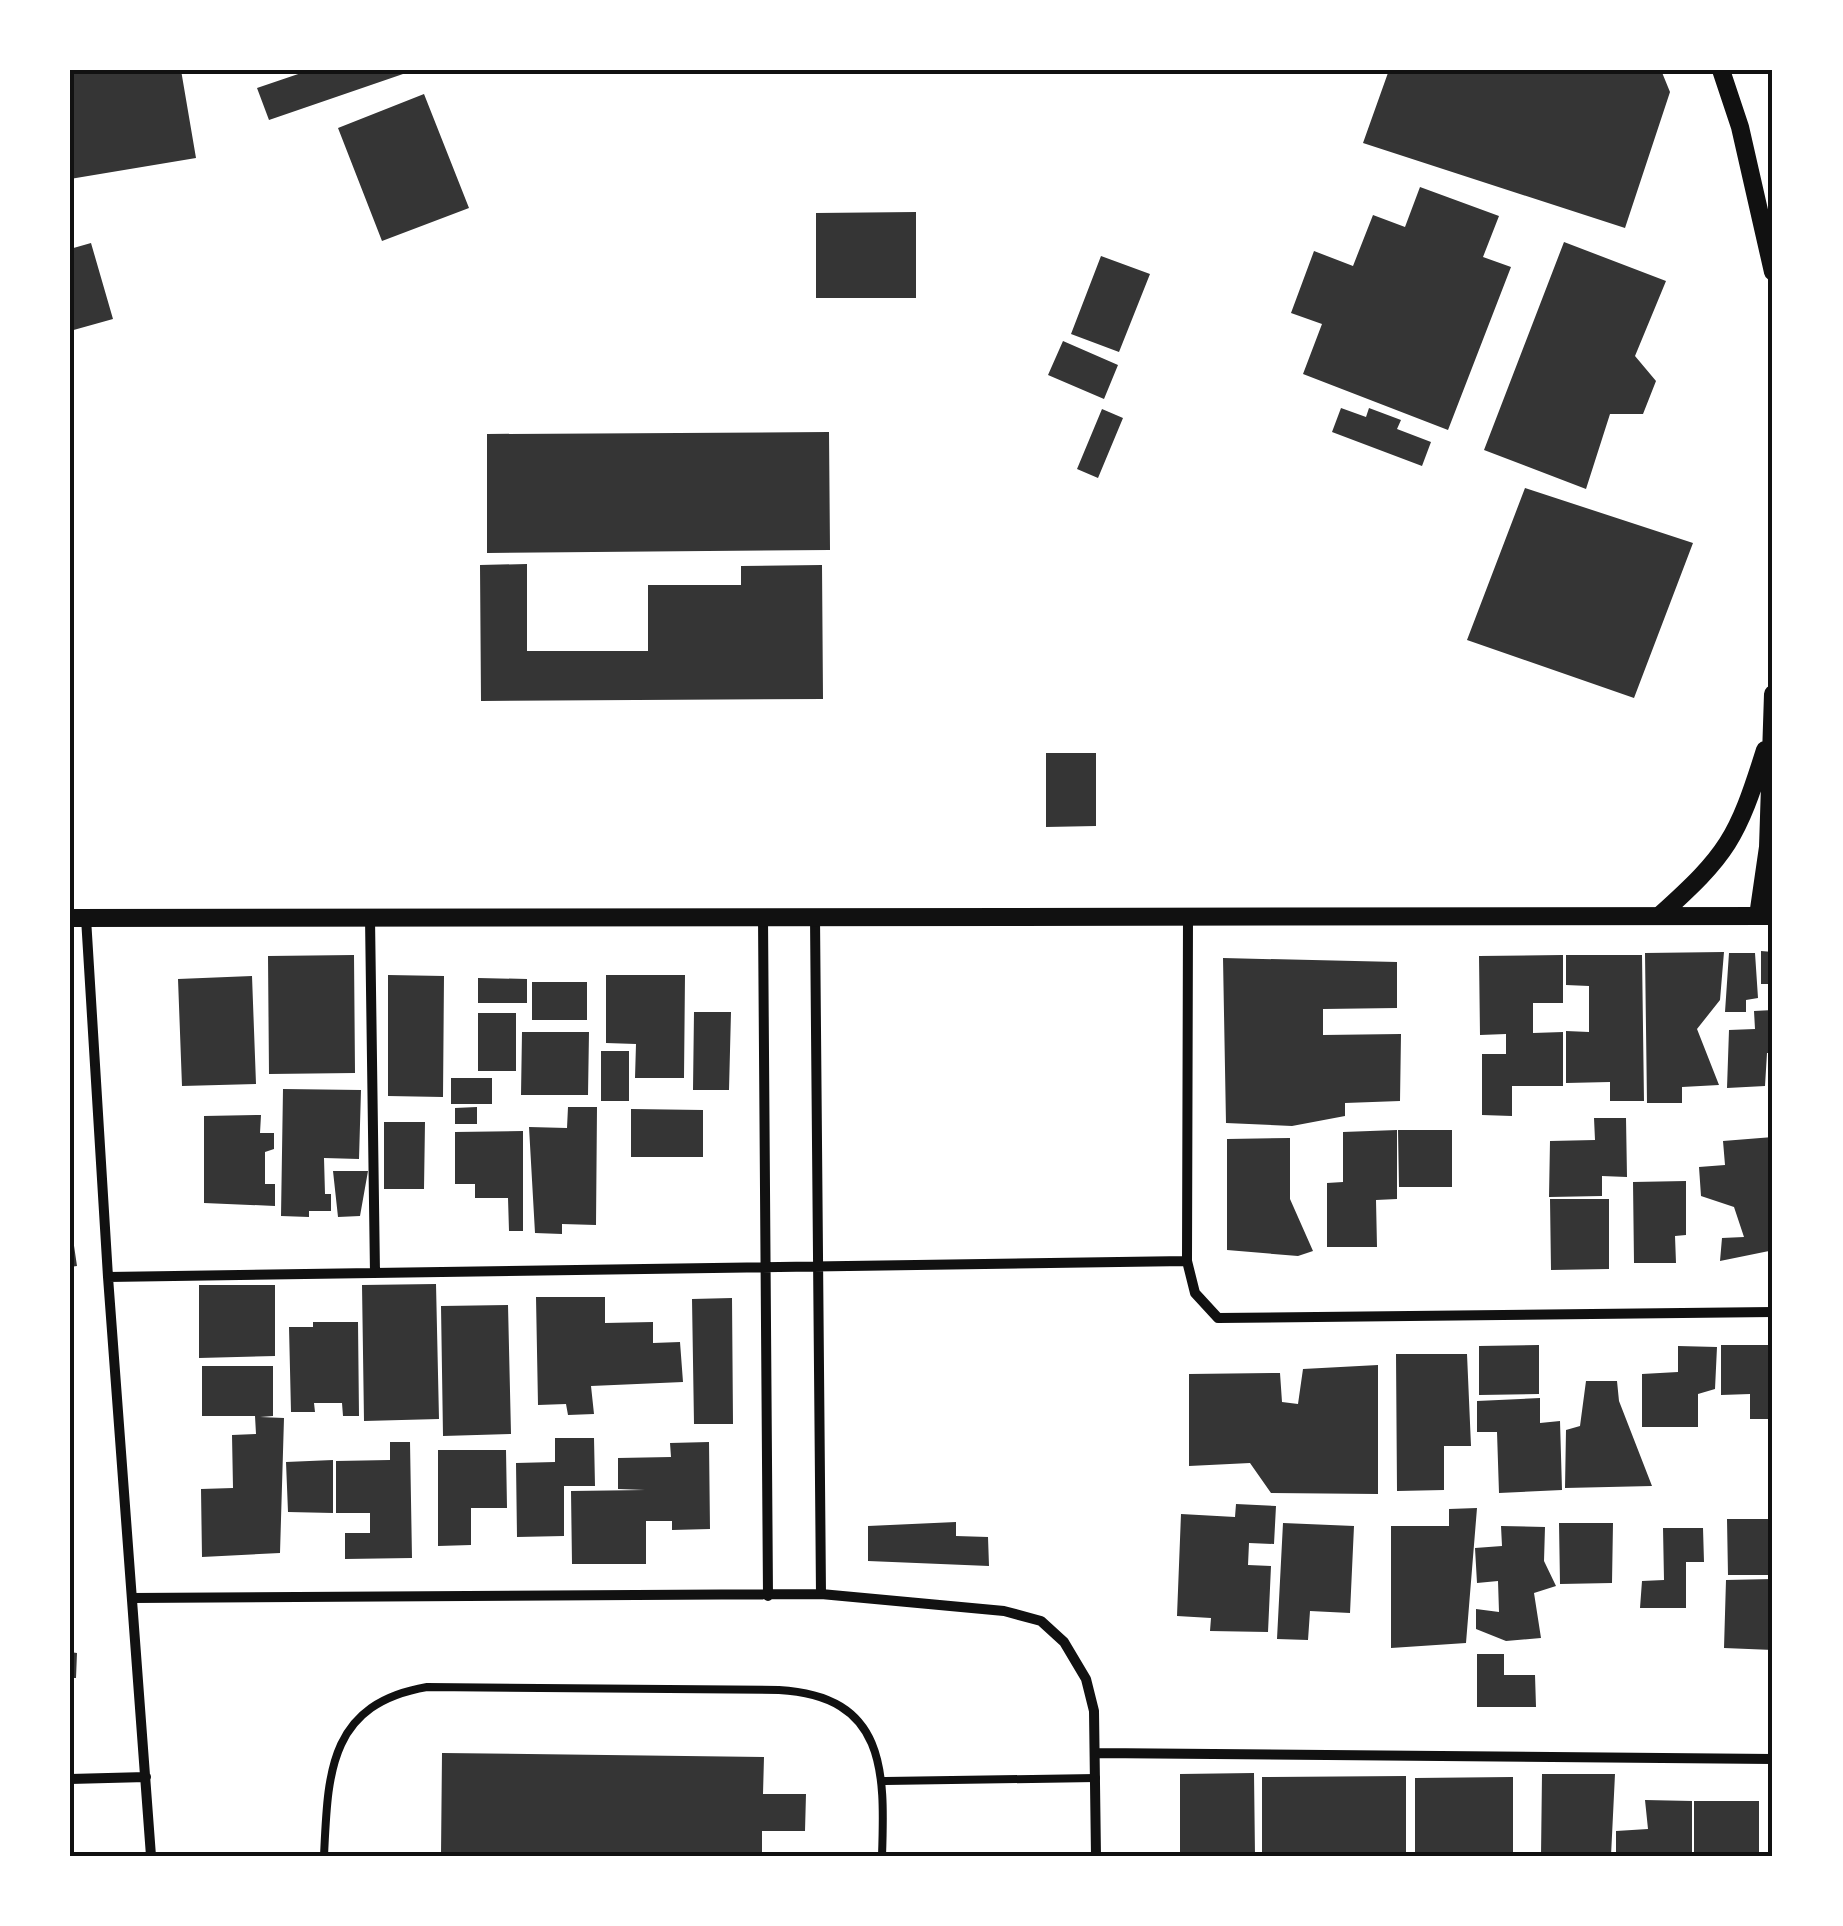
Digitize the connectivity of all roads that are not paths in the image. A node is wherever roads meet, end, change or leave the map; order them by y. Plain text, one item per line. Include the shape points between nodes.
1 (1721, 70) edge
2 (1773, 272) edge
3 (1773, 694) edge
4 (1771, 731) edge
5 (1188, 916) junction
6 (1659, 916) junction
7 (1766, 916) edge
8 (814, 917) junction
9 (78, 918) edge
10 (370, 918) junction
11 (763, 918) junction
12 (1187, 1260) junction
13 (766, 1266) junction
14 (816, 1266) junction
15 (375, 1273) junction
16 (108, 1277) junction
17 (1773, 1312) edge
18 (821, 1594) junction
19 (768, 1596) junction
20 (132, 1598) junction
21 (1096, 1753) junction
22 (1773, 1759) edge
23 (146, 1777) junction
24 (1096, 1778) junction
25 (70, 1779) edge
26 (884, 1781) junction
27 (151, 1856) edge
28 (324, 1856) edge
29 (882, 1856) edge
30 (1096, 1856) edge

1 - 2 street
3 - 4 street
4 - 6 street via 1741,826 1713,868
4 - 7 street
5 - 6 street
5 - 8 street
5 - 12 street
6 - 7 street
8 - 11 street
8 - 14 street
9 - 10 street
9 - 16 street
10 - 11 street
10 - 15 street
11 - 13 street
12 - 14 street
12 - 17 street via 1195,1292 1218,1318
13 - 14 street
13 - 15 street
13 - 19 street
14 - 18 street
15 - 16 street
16 - 20 street
18 - 19 street
18 - 21 street via 1004,1611 1041,1621 1064,1642 1086,1679
19 - 20 street
20 - 23 street
21 - 22 street
21 - 24 street
23 - 25 street
23 - 27 street
24 - 26 lane
24 - 30 street
26 - 28 lane via 872,1739 859,1722 801,1691 426,1687 368,1710 338,1746 329,1770
26 - 29 lane

